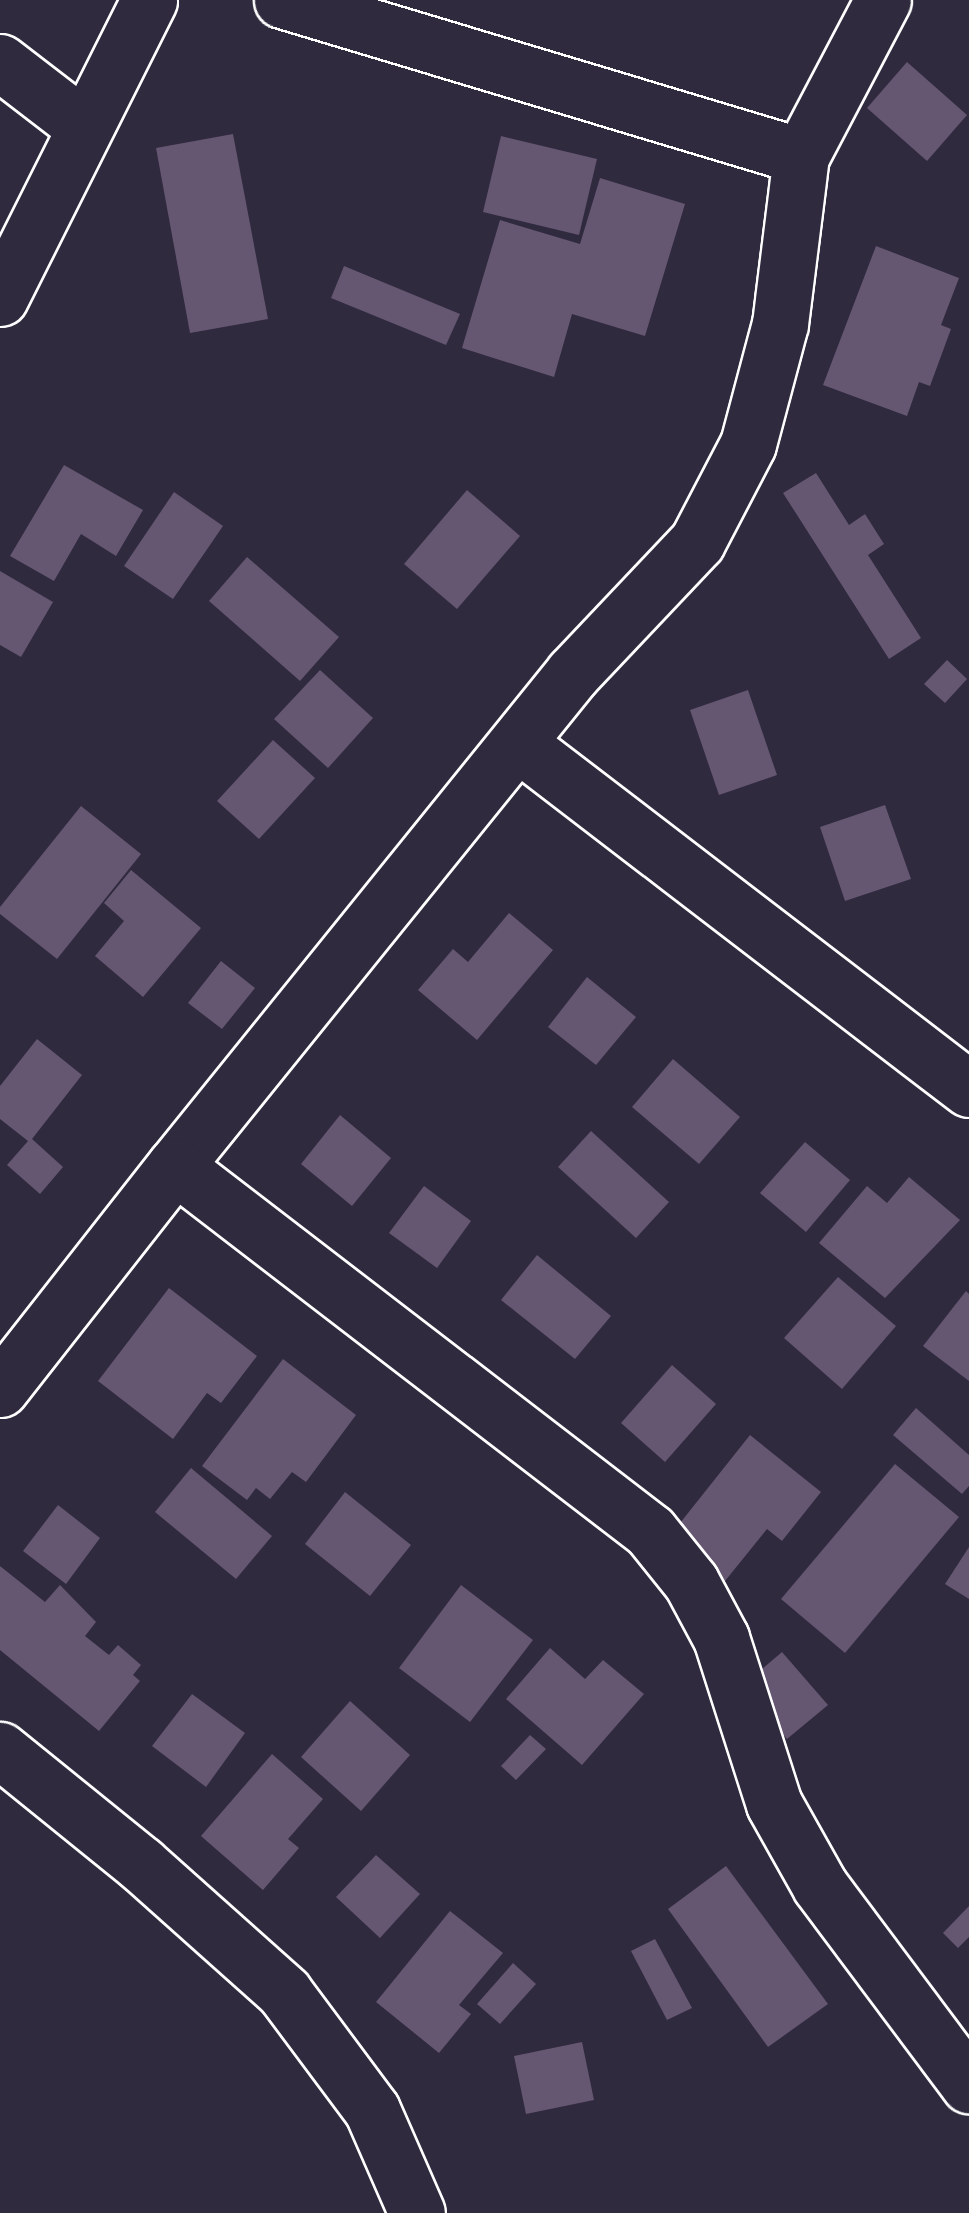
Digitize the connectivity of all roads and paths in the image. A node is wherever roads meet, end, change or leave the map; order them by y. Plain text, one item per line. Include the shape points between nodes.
1 (149, 0) edge
2 (282, 0) edge
3 (884, 0) edge
4 (0, 62) edge
5 (84, 126) junction
6 (802, 156) junction
7 (0, 298) edge
8 (518, 744) junction
9 (969, 1089) edge
10 (175, 1166) junction
11 (0, 1389) edge
12 (0, 1750) edge
13 (969, 2085) edge
14 (418, 2213) edge

1 - 5 street
2 - 6 street
3 - 6 street
4 - 5 street
5 - 7 street
6 - 8 street via 780,324 748,444 697,542 572,672
8 - 9 street
8 - 10 street
10 - 11 street
10 - 13 street via 650,1531 722,1638 774,1804 820,1886
12 - 14 street via 284,1992 372,2110

